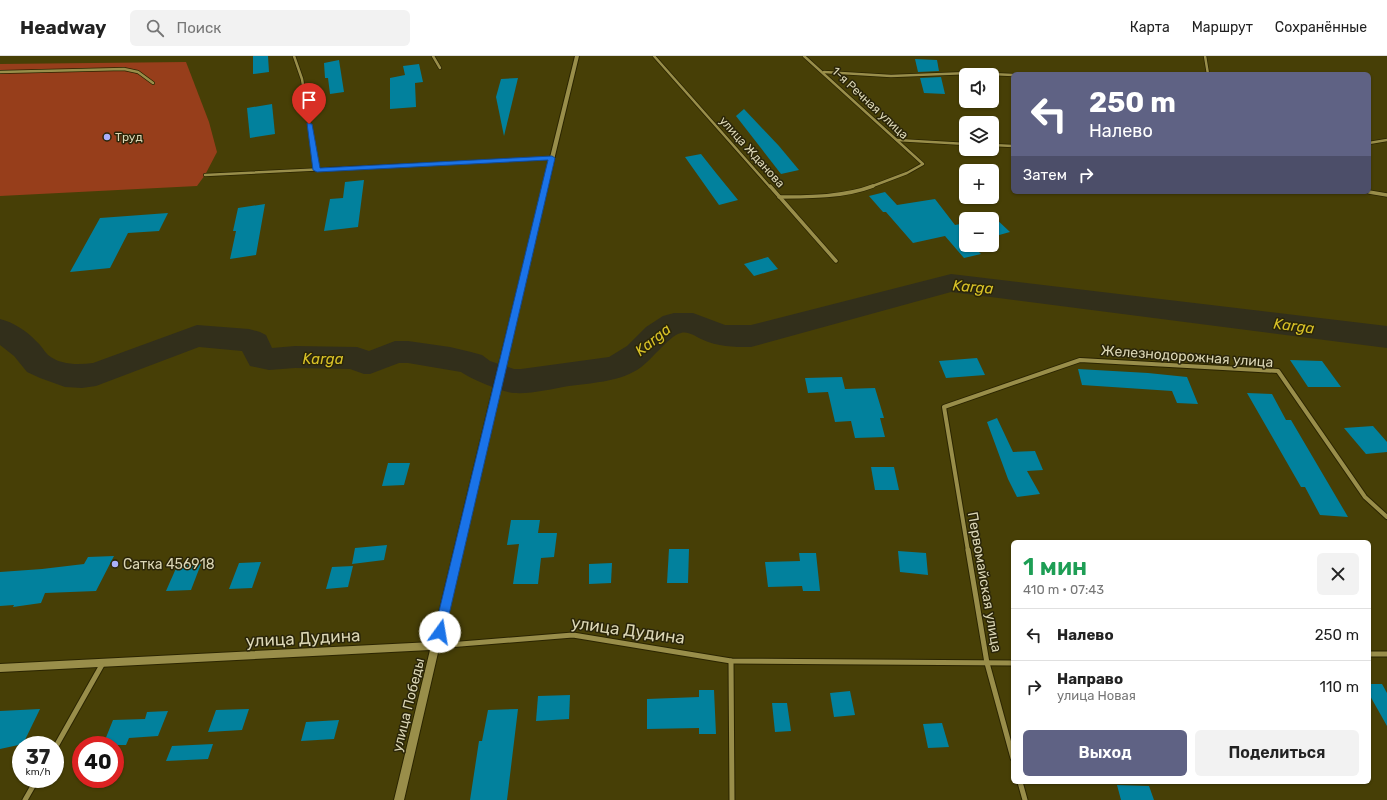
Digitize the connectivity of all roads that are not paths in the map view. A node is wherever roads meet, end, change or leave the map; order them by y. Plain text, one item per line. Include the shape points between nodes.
1 (294, 56) edge
2 (433, 56) edge
3 (577, 56) edge
4 (654, 56) edge
5 (804, 56) edge
6 (1205, 56) edge
7 (440, 68) dead end
8 (0, 72) edge
9 (823, 72) junction
10 (1208, 72) edge
11 (1011, 75) edge
12 (153, 83) dead end
13 (897, 140) junction
14 (1387, 140) edge
15 (1371, 143) edge
16 (959, 144) edge
17 (999, 145) edge
18 (1011, 146) edge
19 (552, 158) junction
20 (317, 170) junction
21 (205, 175) dead end
22 (1371, 192) edge
23 (1387, 195) edge
24 (779, 197) junction
25 (836, 261) dead end
26 (944, 407) joint
27 (1387, 517) edge
28 (436, 646) junction
29 (1371, 654) edge
30 (1387, 654) edge
31 (731, 661) junction
32 (103, 663) junction
33 (987, 663) junction
34 (1011, 663) edge
35 (0, 668) edge
36 (62, 736) edge
37 (1011, 751) edge
38 (1021, 784) edge
39 (32, 788) edge
40 (25, 800) edge
41 (399, 800) edge
42 (732, 800) edge
43 (1025, 800) edge

1 - 20 street via 302,79
2 - 7 street
3 - 19 street, улица Победы
4 - 24 street, улица Жданова
5 - 9 street, 1-я Речная улица
6 - 10 street
8 - 12 street via 124,69 138,72
9 - 11 street via 891,76 969,73
9 - 13 street, 1-я Речная улица
13 - 16 street
13 - 24 street, 1-я Речная улица via 923,164 908,173 858,192
14 - 15 street
17 - 18 street
19 - 20 street
19 - 28 street, улица Победы
20 - 21 street
22 - 23 street
24 - 25 street, улица Жданова
26 - 27 street, Железнодорожная улица via 1080,360 1278,372 1365,497
26 - 33 street, Первомайская улица
28 - 31 street, улица Дудина via 573,635
28 - 32 street, улица Дудина
28 - 41 street, улица Победы
29 - 30 street
31 - 33 street, улица Дудина
31 - 42 street
32 - 35 street, улица Дудина
32 - 36 street
33 - 34 street, улица Дудина
33 - 37 street, Первомайская улица
38 - 43 street
39 - 40 street

